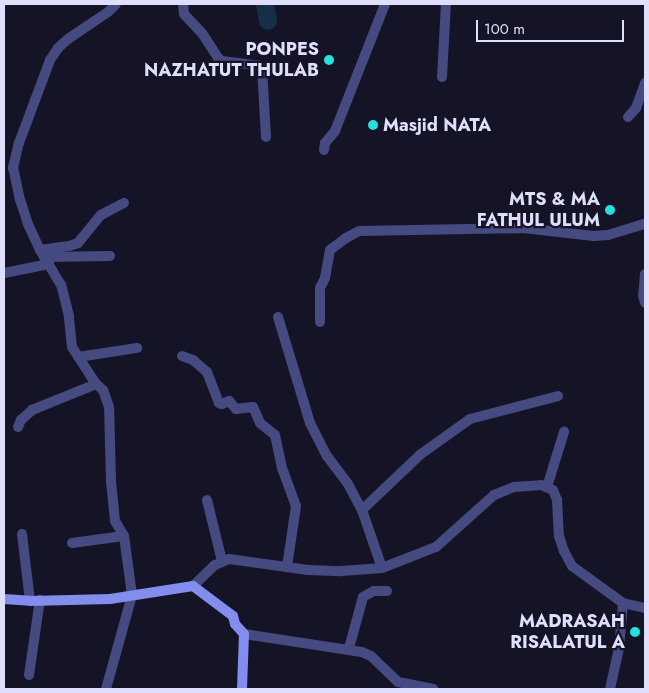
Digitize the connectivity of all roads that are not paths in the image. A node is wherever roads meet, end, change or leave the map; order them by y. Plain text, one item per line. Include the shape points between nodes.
1 (116, 4) edge
2 (182, 4) edge
3 (386, 4) edge
4 (446, 4) edge
5 (442, 77) dead end
6 (645, 83) edge
7 (628, 117) dead end
8 (266, 137) dead end
9 (324, 150) dead end
10 (124, 203) dead end
11 (645, 224) edge
12 (110, 256) dead end
13 (44, 257) junction
14 (4, 273) edge
15 (645, 274) edge
16 (645, 303) edge
17 (278, 317) dead end
18 (320, 322) dead end
19 (137, 348) dead end
20 (182, 356) dead end
21 (78, 357) junction
22 (96, 384) junction
23 (558, 396) dead end
24 (18, 427) dead end
25 (564, 432) dead end
26 (547, 487) junction
27 (207, 500) dead end
28 (362, 510) junction
29 (22, 534) dead end
30 (124, 536) junction
31 (72, 543) dead end
32 (222, 560) junction
33 (287, 567) junction
34 (382, 568) junction
35 (193, 586) junction
36 (387, 591) dead end
37 (132, 595) junction
38 (4, 599) edge
39 (35, 600) junction
40 (623, 602) junction
41 (645, 608) edge
42 (244, 634) junction
43 (349, 648) junction
44 (29, 675) dead end
45 (106, 689) edge
46 (242, 689) edge
47 (433, 689) edge
48 (610, 689) edge

1 - 13 street via 58,48 40,83 19,143 15,182
2 - 8 street via 184,14 202,33 218,58 262,69
3 - 9 street
4 - 5 street
6 - 7 street via 636,108
10 - 13 street via 101,215 78,243
11 - 18 street via 594,236 523,228 359,231 330,250 320,288
12 - 13 street
13 - 14 street
13 - 21 street via 62,285 72,347
15 - 16 street
17 - 28 street via 310,423 326,456 348,484
19 - 21 street
20 - 33 street via 193,360 207,372 219,403 230,401 236,409 252,407 260,423 275,435 282,468 296,506
21 - 22 street
22 - 24 street via 32,410
22 - 30 street via 103,390 109,407 115,521
23 - 28 street via 470,419 421,454
25 - 26 street
26 - 34 street via 514,487 494,495 436,547
26 - 40 street via 553,490 557,500 559,536 572,566
27 - 32 street
28 - 34 street
29 - 39 street
30 - 31 street
30 - 37 street
32 - 33 street
32 - 35 street
33 - 34 street via 341,571
35 - 37 street
35 - 42 street via 233,616
36 - 43 street via 367,592 363,597
37 - 39 street via 110,599
37 - 45 street
38 - 39 street
39 - 44 street
40 - 41 street
40 - 48 street via 619,648
42 - 43 street
42 - 46 street
43 - 47 street via 367,654 398,682

